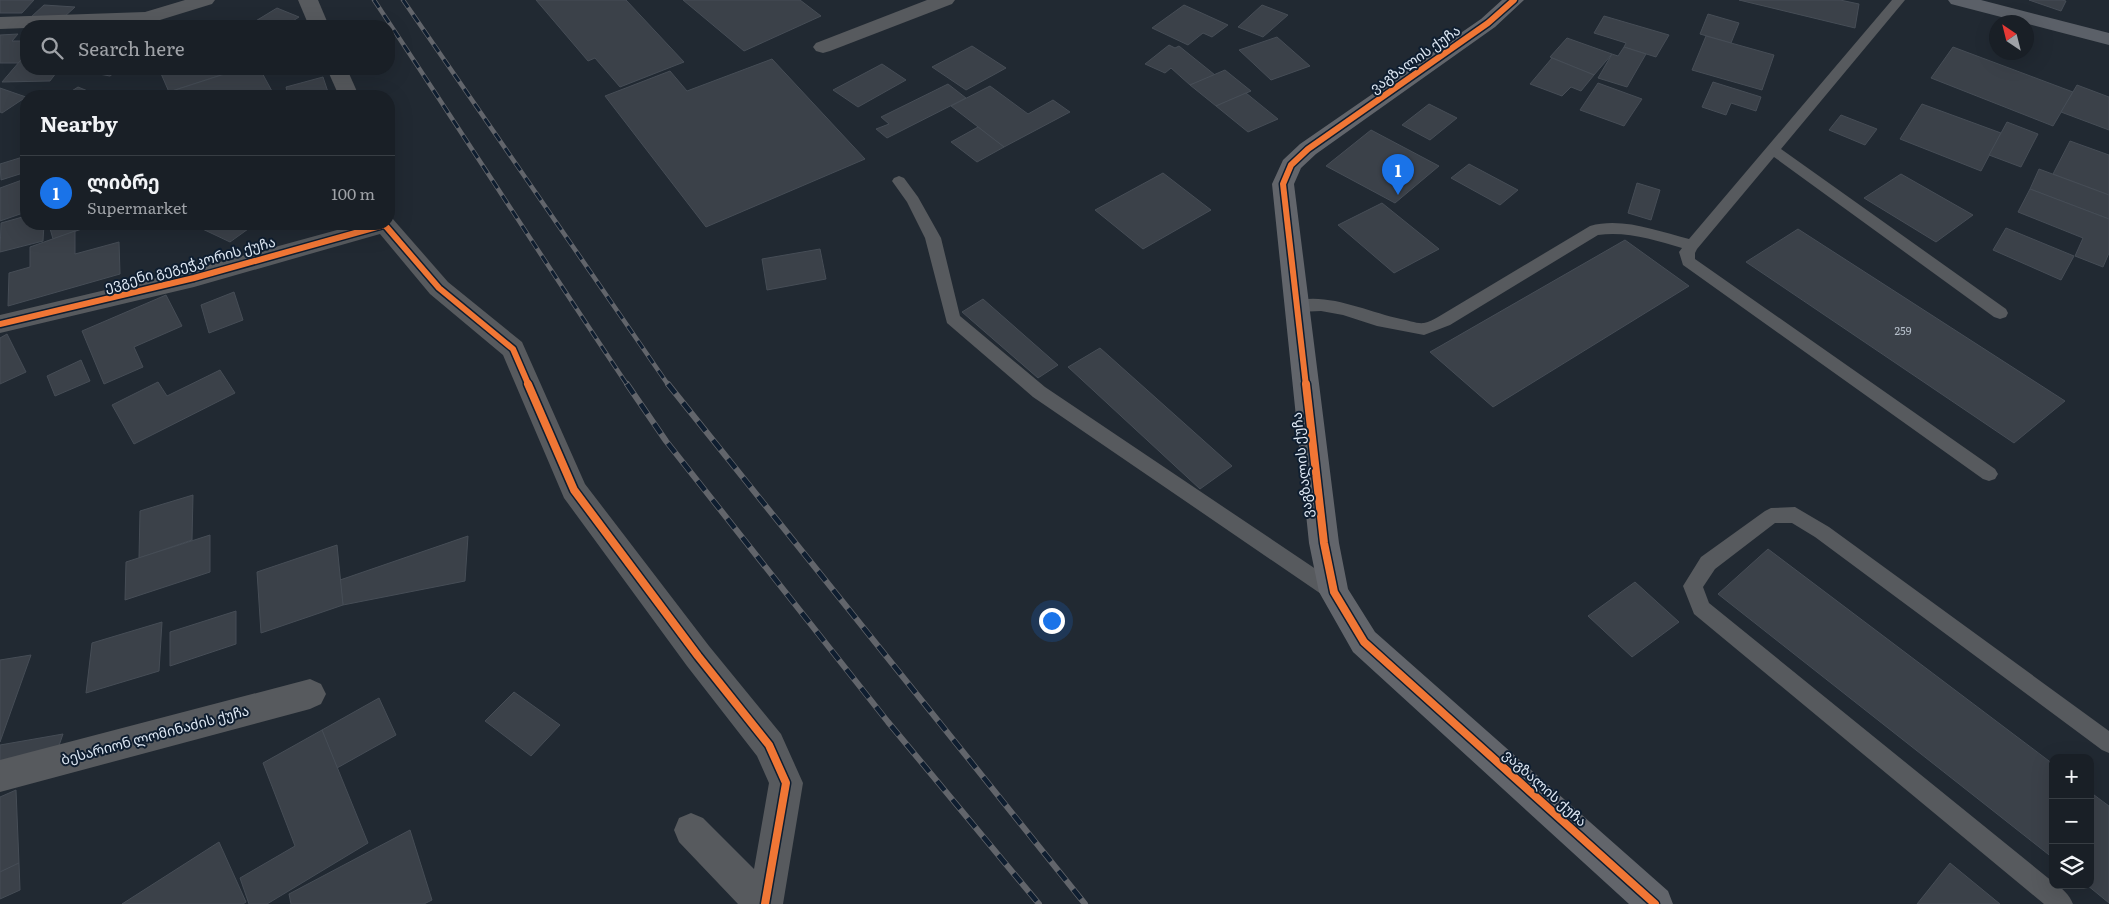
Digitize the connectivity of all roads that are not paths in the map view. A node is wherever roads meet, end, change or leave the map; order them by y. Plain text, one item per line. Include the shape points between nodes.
1 (205, 0) edge
2 (308, 0) edge
3 (945, 0) edge
4 (1514, 0) edge
5 (1899, 0) edge
6 (1958, 0) edge
7 (98, 20) edge
8 (316, 20) edge
9 (20, 23) edge
10 (0, 24) edge
11 (2109, 39) edge
12 (823, 47) dead end
13 (340, 75) edge
14 (346, 90) edge
15 (1773, 150) junction
16 (899, 181) dead end
17 (363, 230) edge
18 (389, 230) edge
19 (1692, 245) junction
20 (1297, 306) junction
21 (2000, 313) dead end
22 (0, 324) edge
23 (1989, 474) dead end
24 (1334, 592) junction
25 (310, 694) dead end
26 (2109, 743) edge
27 (0, 776) edge
28 (691, 830) dead end
29 (764, 904) edge
30 (1655, 904) edge
31 (2062, 904) edge

1 - 7 street via 147,18
2 - 8 street
3 - 12 street
4 - 20 street, ვაგზალის ქუჩა via 1488,22 1308,149 1291,165 1283,184
5 - 15 lane
6 - 11 highway
9 - 10 street
13 - 14 street
15 - 19 lane
15 - 21 lane
16 - 24 lane via 934,238 953,319 1039,392
17 - 22 street, ევგენი გეგეჭკორის ქუჩა via 194,278
18 - 29 street via 439,288 513,349 574,490 769,745 786,783
19 - 20 lane via 1624,230 1595,230 1444,321 1424,329 1377,320 1344,309 1321,305
19 - 23 lane via 1687,252 1688,261
20 - 24 street, ვაგზალის ქუჩა via 1324,543
24 - 30 street, ვაგზალის ქუჩა via 1364,642
25 - 27 street, ბესარიონ ლომინაძის ქუჩა
26 - 31 lane via 1795,515 1771,516 1708,563 1693,586 1701,608
28 - 29 street

